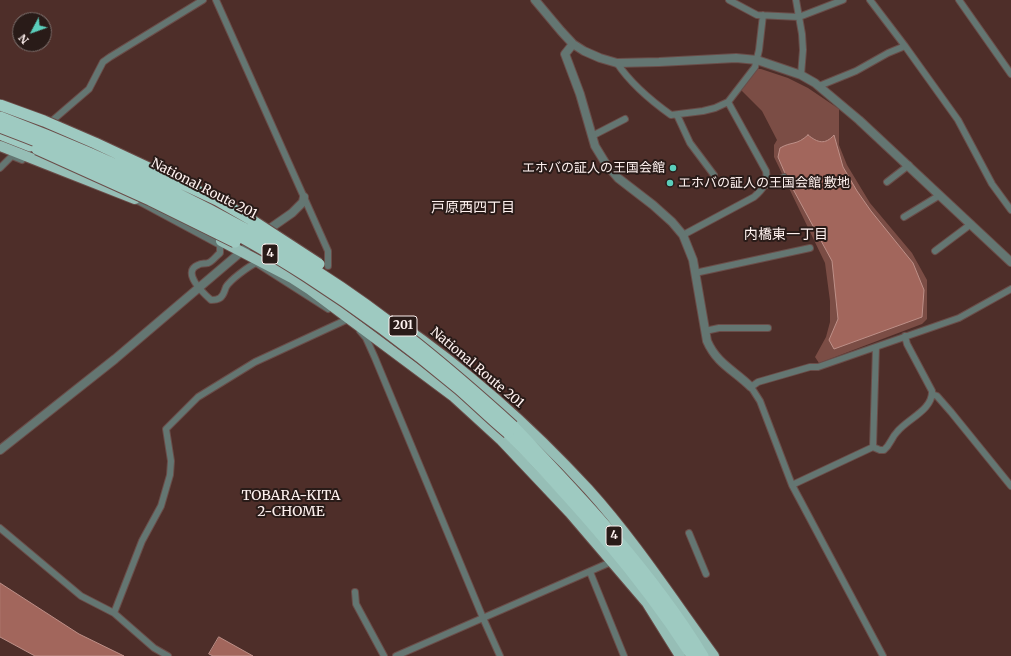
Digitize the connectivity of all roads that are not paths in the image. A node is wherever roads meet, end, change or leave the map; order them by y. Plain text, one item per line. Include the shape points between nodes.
1 (202, 0) edge
2 (216, 0) edge
3 (535, 0) edge
4 (729, 0) edge
5 (796, 0) edge
6 (843, 0) edge
7 (870, 0) edge
8 (959, 0) edge
9 (763, 15) junction
10 (799, 17) junction
11 (574, 44) junction
12 (905, 46) junction
13 (757, 60) junction
14 (617, 63) junction
15 (1011, 74) edge
16 (801, 75) junction
17 (819, 86) junction
18 (728, 102) junction
19 (0, 105) edge
20 (0, 114) edge
21 (676, 115) junction
22 (0, 117) edge
23 (53, 120) dead end
24 (625, 120) dead end
25 (0, 127) edge
26 (0, 134) edge
27 (592, 136) junction
28 (0, 146) edge
29 (909, 165) junction
30 (0, 168) edge
31 (714, 174) dead end
32 (784, 177) dead end
33 (887, 182) dead end
34 (765, 185) junction
35 (940, 195) junction
36 (304, 197) junction
37 (1011, 210) edge
38 (904, 217) dead end
39 (971, 224) junction
40 (262, 234) junction
41 (683, 235) junction
42 (810, 248) dead end
43 (934, 251) dead end
44 (242, 252) junction
45 (1010, 258) edge
46 (328, 266) dead end
47 (695, 273) junction
48 (200, 288) junction
49 (1011, 289) edge
50 (331, 292) junction
51 (366, 306) junction
52 (346, 320) junction
53 (768, 328) dead end
54 (705, 331) junction
55 (904, 336) junction
56 (876, 347) junction
57 (751, 387) junction
58 (932, 394) junction
59 (873, 447) junction
60 (0, 450) edge
61 (792, 485) junction
62 (1011, 486) edge
63 (0, 528) edge
64 (689, 533) dead end
65 (611, 562) junction
66 (590, 572) junction
67 (706, 574) dead end
68 (355, 592) dead end
69 (114, 613) junction
70 (483, 618) junction
71 (168, 656) edge
72 (384, 656) edge
73 (396, 656) edge
74 (500, 656) edge
75 (624, 656) edge
76 (680, 656) edge
77 (692, 656) edge
78 (703, 656) edge
79 (714, 656) edge
80 (883, 656) edge

1 - 23 street via 103,62 89,89
2 - 36 street
3 - 11 street
4 - 9 street via 756,15
5 - 10 street
6 - 10 street
7 - 12 street
8 - 15 street
9 - 10 street
9 - 13 street
10 - 16 street via 803,50
11 - 14 street
11 - 27 street via 565,54
12 - 17 street via 856,71
12 - 37 street via 958,120 992,184
13 - 14 street via 736,58
13 - 16 street
13 - 18 street via 755,67
14 - 21 street via 627,78 656,105 671,115
16 - 17 street
17 - 29 street
18 - 21 street via 715,108
18 - 34 street via 766,171
19 - 51 highway, bridge via 95,143 217,200 323,268
20 - 40 highway, National Route 201 / 201 via 108,155
21 - 31 street via 690,143
22 - 51 highway, bridge via 95,155 220,214 317,272
24 - 27 street
25 - 50 highway, 4, bridge via 131,181 200,214
26 - 50 highway, bridge via 193,220 329,294
27 - 41 street via 606,164 618,178 653,205
28 - 44 highway, 201 via 149,204
29 - 33 street
29 - 35 street
30 - 48 street via 12,156 44,167 140,202 220,245 220,253 208,263 198,264 193,268 192,279
32 - 34 street
34 - 41 street via 754,197
35 - 38 street
35 - 39 street
36 - 40 street via 300,205
36 - 46 street via 328,251
39 - 43 street
39 - 45 street
40 - 44 street
40 - 79 highway, National Route 201 / 201 via 434,347 543,442 598,502 640,554
41 - 47 street
42 - 47 street
44 - 48 street
44 - 65 highway, 201 via 309,289 454,397 501,440 570,512
47 - 54 street
48 - 52 street via 211,300 221,298 227,286 256,263
48 - 60 street via 116,359
49 - 55 street via 959,318
50 - 77 highway, 4, bridge via 423,360 508,433 619,556 653,599
51 - 78 highway, 4, bridge via 427,351 513,426 582,498 627,552 662,596
52 - 69 street via 255,362 198,397 166,429 171,461 170,475 161,506 142,542
52 - 70 street via 366,338
53 - 54 street via 719,328
54 - 57 street via 711,351
55 - 56 street
55 - 58 street
56 - 57 street via 818,367 758,382
56 - 59 street
57 - 61 street via 760,401
58 - 59 street via 929,402 895,434 884,450
58 - 62 street via 951,412
59 - 61 street
61 - 80 street
63 - 69 street via 81,596
64 - 67 street
65 - 66 street
65 - 76 highway, 201 via 647,603
66 - 70 street
66 - 75 street
68 - 72 street via 356,604
69 - 71 street via 154,648
70 - 73 street
70 - 74 street

